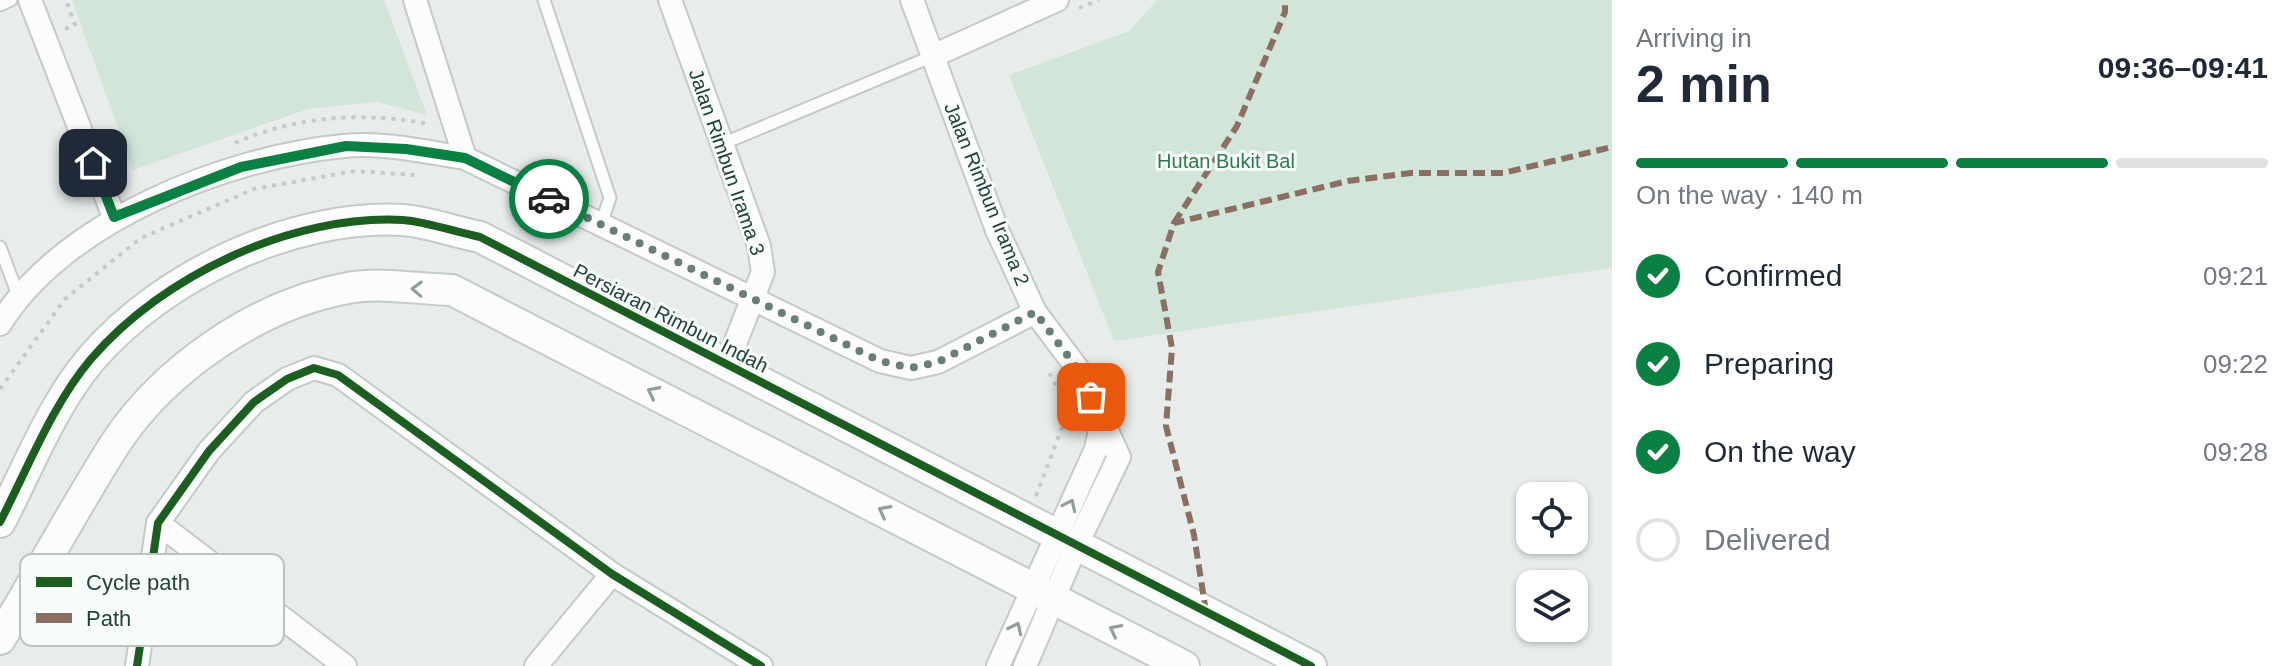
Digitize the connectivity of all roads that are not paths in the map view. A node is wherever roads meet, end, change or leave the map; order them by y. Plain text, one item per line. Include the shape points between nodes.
1 (11, 0) edge
2 (30, 0) edge
3 (415, 0) edge
4 (544, 0) edge
5 (670, 0) edge
6 (912, 0) edge
7 (0, 5) edge
8 (1064, 6) edge
9 (933, 56) junction
10 (722, 144) junction
11 (465, 158) junction
12 (114, 217) junction
13 (601, 224) junction
14 (0, 247) edge
15 (18, 295) junction
16 (754, 298) junction
17 (1035, 312) junction
18 (0, 324) edge
19 (727, 364) junction
20 (0, 522) edge
21 (158, 523) junction
22 (1066, 542) junction
23 (50, 554) edge
24 (153, 554) edge
25 (199, 554) edge
26 (612, 574) junction
27 (1044, 594) junction
28 (20, 605) edge
29 (284, 619) edge
30 (0, 639) edge
31 (140, 646) edge
32 (137, 666) edge
33 (345, 666) edge
34 (536, 666) edge
35 (761, 666) edge
36 (998, 666) edge
37 (1025, 666) edge
38 (1184, 666) edge
39 (1311, 666) edge

1 - 7 lane
2 - 12 street
3 - 11 street
4 - 13 lane via 610,198
5 - 10 street, Jalan Rimbun Irama 3
6 - 9 street, Jalan Rimbun Irama 2
8 - 9 street
9 - 10 lane
9 - 17 street, Jalan Rimbun Irama 2 via 997,230
10 - 16 street, Jalan Rimbun Irama 3 via 759,246 763,272
11 - 12 street via 406,149 319,150 241,167
11 - 13 street
12 - 15 street
13 - 16 street
14 - 15 lane
15 - 18 street
16 - 17 street via 880,361 911,368 938,362
16 - 19 street, Jalan Rimbun Irama 3
17 - 22 street, Jalan Rimbun Irama 2 via 1080,372 1102,422
19 - 20 street, Persiaran Rimbun Indah via 480,237 406,220 352,221 296,231 228,257 178,286 92,358 66,396
19 - 22 street, Persiaran Rimbun Indah
21 - 24 street
21 - 25 street
21 - 26 street via 209,451 254,402 314,368 338,375
22 - 27 street, Jalan Rimbun Irama 2
22 - 39 street, Persiaran Rimbun Indah
27 -> 23 street via 452,290 351,287 292,302 236,332 179,374 116,443
26 - 34 street
26 - 35 street
36 -> 27 street
27 - 37 street
38 -> 27 street
28 -> 30 street
29 - 33 street
31 - 32 street

